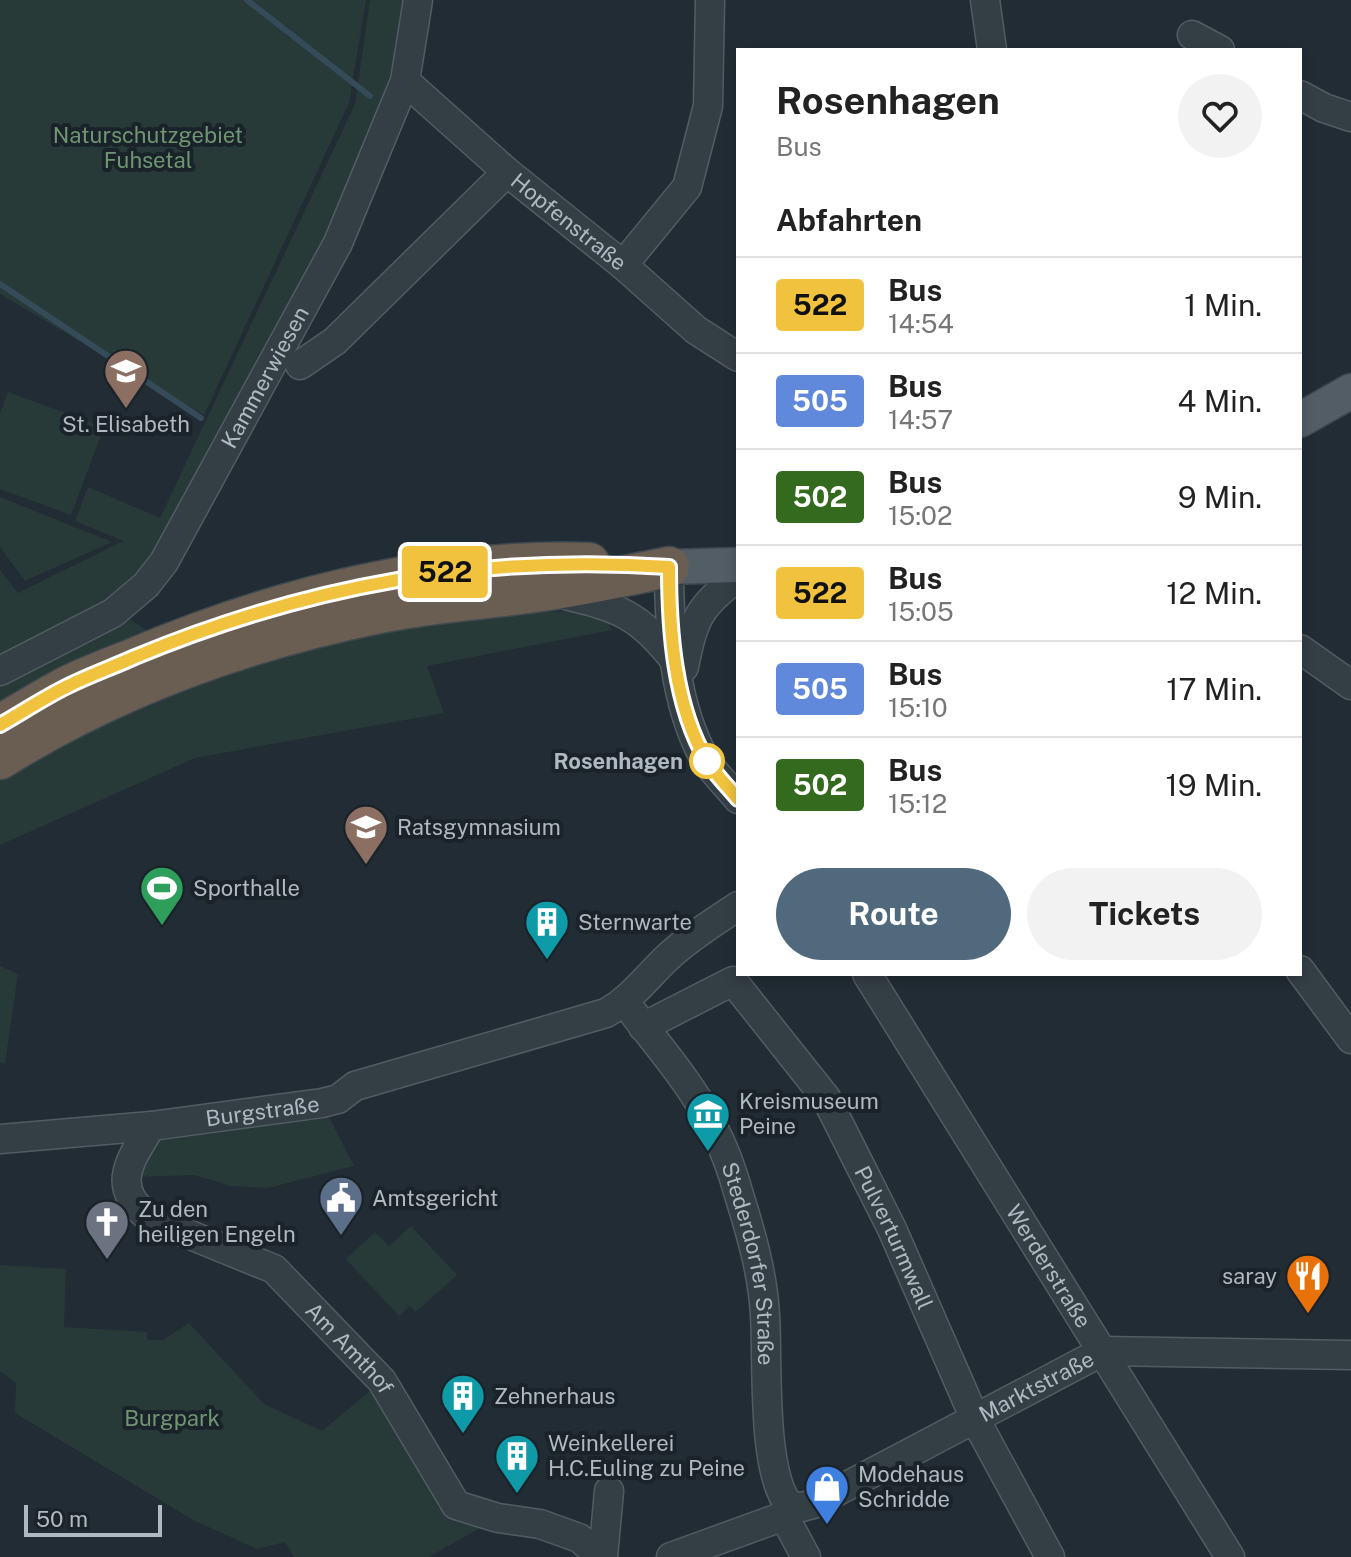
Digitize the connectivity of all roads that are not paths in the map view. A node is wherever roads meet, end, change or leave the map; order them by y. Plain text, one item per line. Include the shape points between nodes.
1 (418, 0) edge
2 (710, 0) edge
3 (985, 0) edge
4 (1192, 35) dead end
5 (992, 48) edge
6 (1216, 48) edge
7 (405, 81) junction
8 (1302, 96) edge
9 (1351, 117) edge
10 (507, 172) junction
11 (623, 265) junction
12 (736, 356) edge
13 (300, 365) dead end
14 (1351, 391) edge
15 (1302, 419) edge
16 (736, 565) edge
17 (669, 567) junction
18 (736, 579) edge
19 (548, 590) junction
20 (1302, 650) edge
21 (0, 671) edge
22 (678, 673) junction
23 (1351, 685) edge
24 (0, 725) edge
25 (0, 759) edge
26 (736, 797) edge
27 (736, 907) edge
28 (1302, 973) edge
29 (868, 976) edge
30 (625, 1002) junction
31 (643, 1027) junction
32 (1351, 1039) edge
33 (151, 1126) junction
34 (0, 1139) edge
35 (1103, 1351) junction
36 (1351, 1355) edge
37 (975, 1419) junction
38 (609, 1491) dead end
39 (790, 1506) joint
40 (603, 1557) edge
41 (671, 1557) edge
42 (806, 1557) edge
43 (1050, 1557) edge
44 (1230, 1557) edge

1 - 7 street, Kammerwiesen
2 - 11 street via 708,106 687,187
3 - 5 street
4 - 6 street
7 - 10 street, Hopfenstraße
7 - 21 street, Kammerwiesen via 338,243 164,562 113,613
8 - 9 street
10 - 11 street, Hopfenstraße
10 - 13 street, Kammerwiesen via 335,341
11 - 12 street, Hopfenstraße via 696,330
14 - 15 main road
16 - 17 main road
17 - 19 highway
17 - 22 street
17 - 24 highway via 498,566 280,604 68,686
18 - 22 street via 703,609
19 - 22 street via 613,607 636,619 658,640
19 - 25 highway via 449,600 289,634 110,700
20 - 23 street
22 - 26 street via 694,736 708,764
27 - 30 street via 693,935
28 - 32 street
29 - 35 street, Werderstraße
30 - 31 street, Stederdorfer Straße
30 - 33 street, Burgstraße via 561,1028 355,1086 338,1099
31 - 37 street, Pulverturmwall via 733,981 826,1098 892,1229
31 - 39 street, Stederdorfer Straße via 713,1126 739,1193 765,1313 767,1411 779,1488
33 - 34 street, Burgstraße
33 - 40 street, Am Amthof via 128,1171 126,1186 138,1209 274,1269 382,1381 456,1505 540,1524 579,1538
35 - 36 street, Marktstraße
35 - 37 street, Marktstraße
35 - 44 street, Werderstraße
37 - 39 street, Marktstraße via 813,1504
37 - 43 street, Pulverturmwall
38 - 40 street, Am Amthof
41 - 42 street via 784,1516

